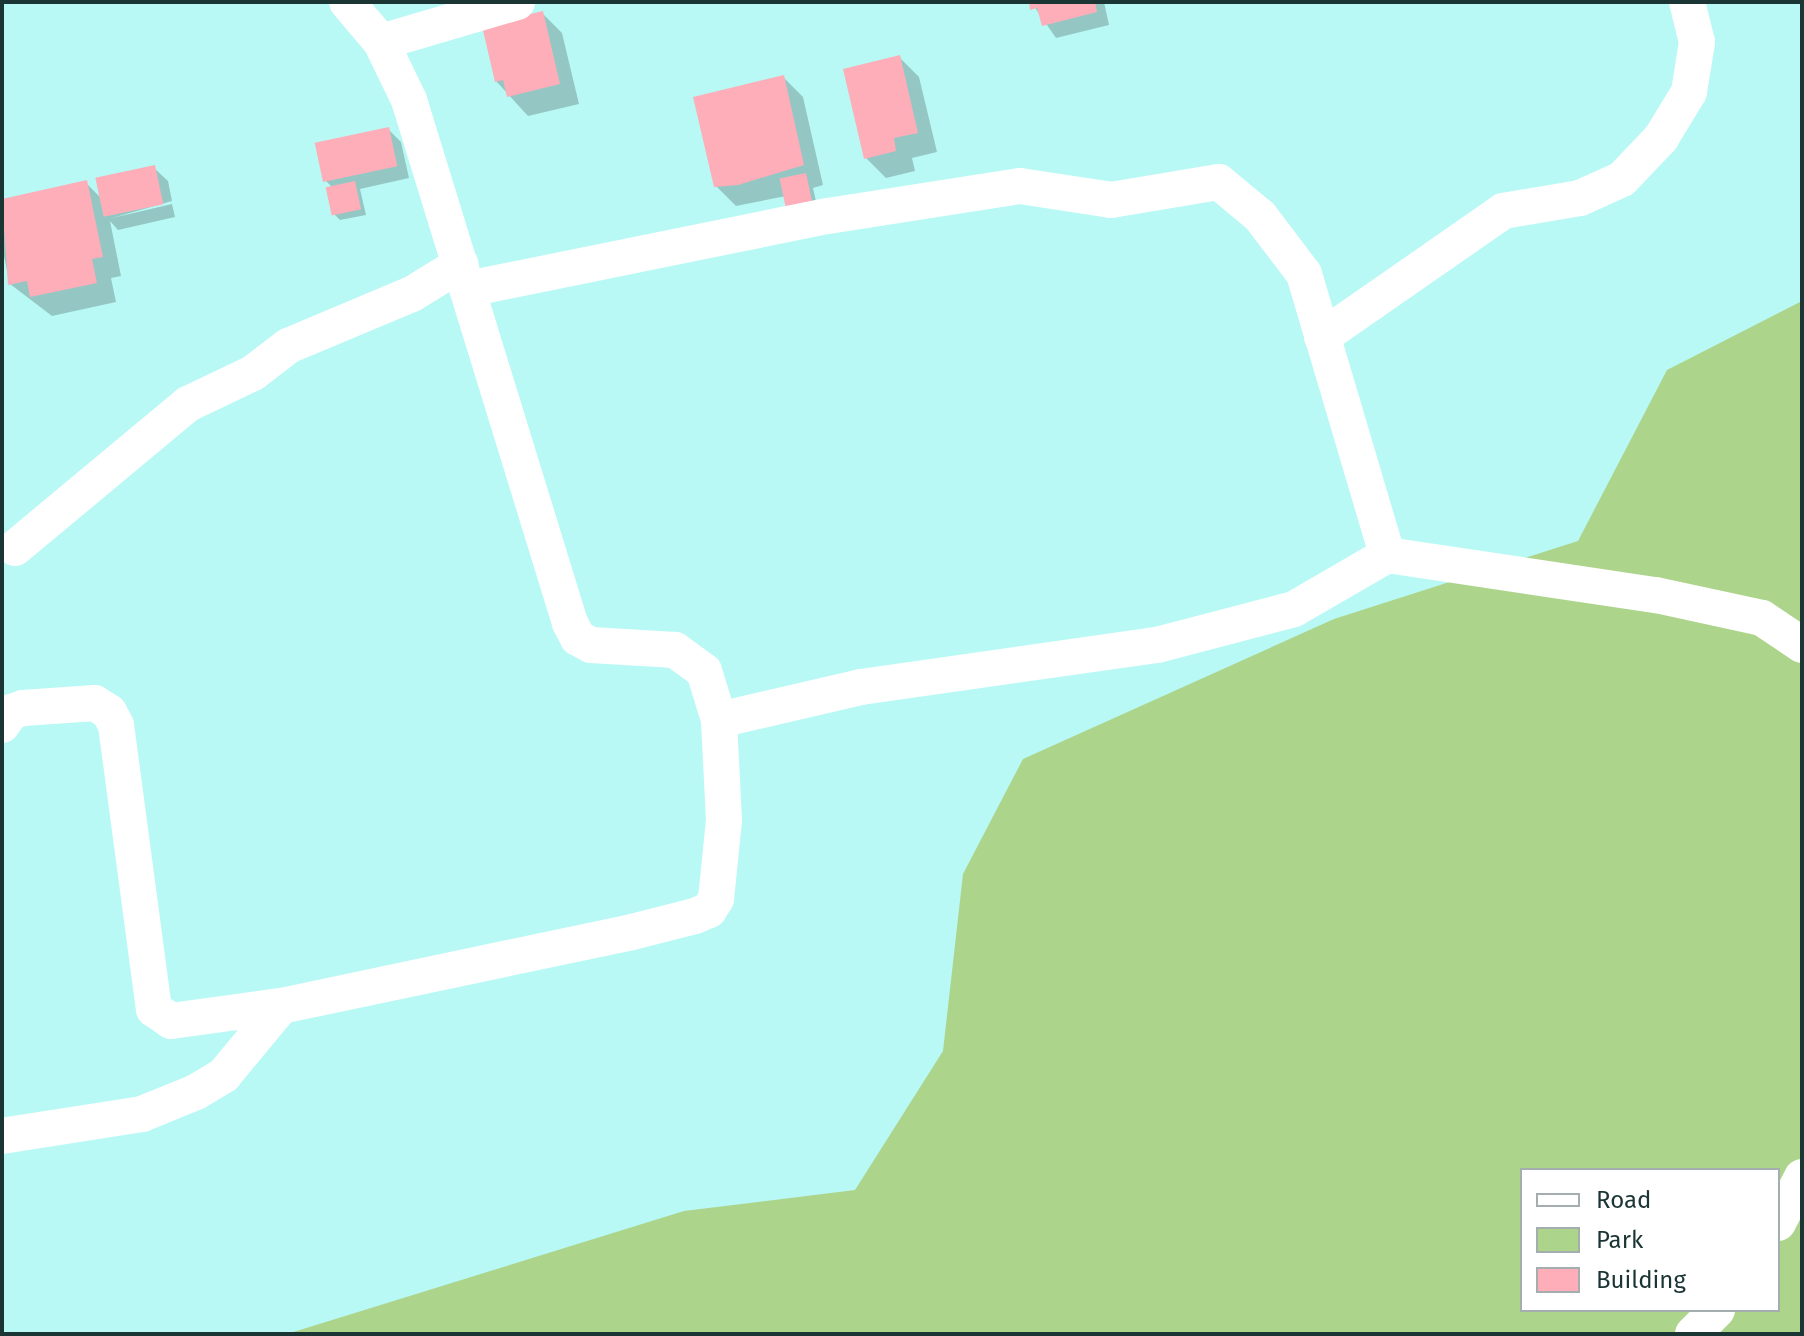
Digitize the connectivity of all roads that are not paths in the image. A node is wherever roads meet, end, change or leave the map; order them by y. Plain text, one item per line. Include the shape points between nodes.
1 (347, 2) edge
2 (517, 2) edge
3 (1687, 2) edge
4 (381, 42) junction
5 (465, 277) junction
6 (1322, 337) junction
7 (15, 548) dead end
8 (1387, 555) junction
9 (1802, 645) edge
10 (719, 720) junction
11 (2, 725) edge
12 (281, 1006) junction
13 (2, 1136) edge
14 (1802, 1177) edge
15 (1780, 1219) edge
16 (1715, 1312) edge
17 (1693, 1334) edge

1 - 4 street
2 - 4 street
3 - 6 street via 1697,42 1689,92 1661,138 1622,179 1580,198 1503,211
4 - 5 street via 409,100
5 - 6 street via 1020,186 1111,200 1219,182 1260,216 1304,274
5 - 7 street via 288,346 253,373 188,404
5 - 10 street via 578,638 591,645 675,650 692,657 704,671
6 - 8 street
8 - 9 street via 1656,595 1762,618
8 - 10 street via 1294,609 1157,645 861,687
10 - 12 street via 722,871 709,910 628,933
11 - 12 street via 11,712 23,708 95,703 109,712 116,725 154,1009 161,1018
12 - 13 street via 224,1075 196,1092 142,1114
14 - 15 street
16 - 17 street

